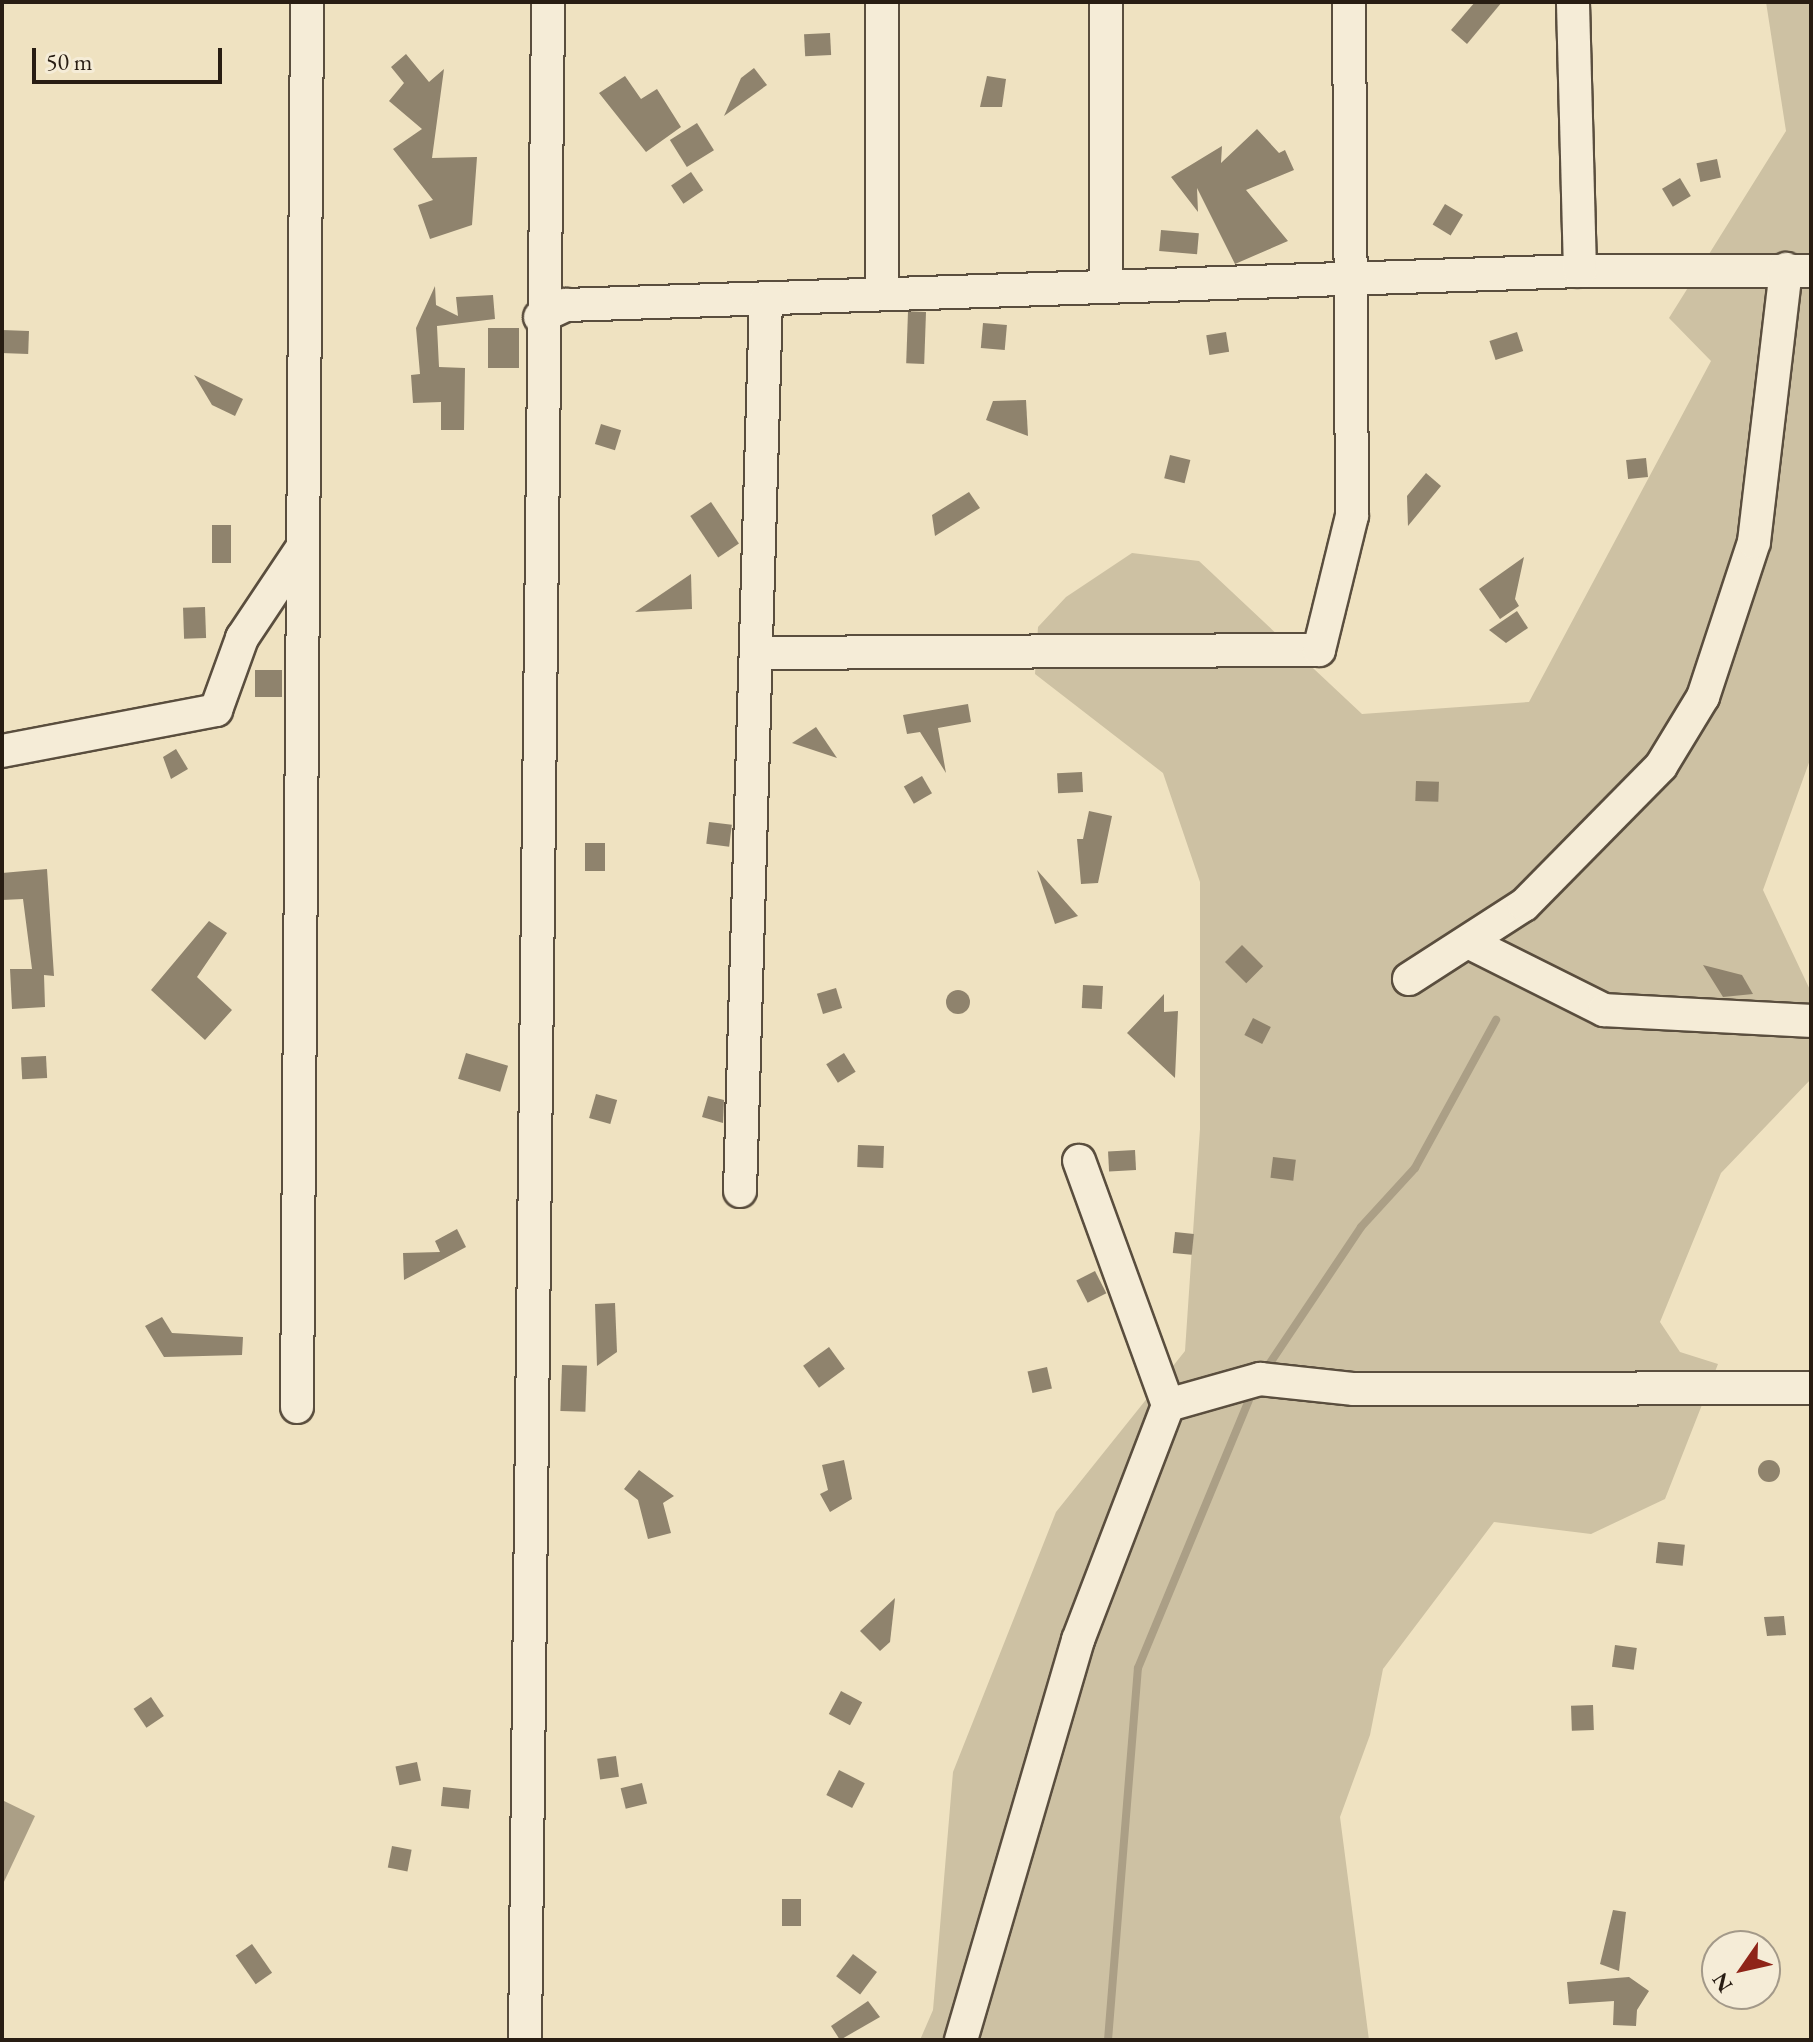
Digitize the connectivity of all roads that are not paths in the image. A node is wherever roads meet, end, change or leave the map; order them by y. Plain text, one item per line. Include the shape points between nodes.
1 (307, 2) edge
2 (548, 2) edge
3 (882, 2) edge
4 (1106, 2) edge
5 (1349, 2) edge
6 (1573, 2) edge
7 (1799, 270) edge
8 (1580, 271) junction
9 (1352, 279) junction
10 (1106, 287) junction
11 (882, 294) junction
12 (766, 298) junction
13 (540, 317) junction
14 (302, 548) junction
15 (756, 653) junction
16 (2, 751) edge
17 (1470, 943) junction
18 (1409, 979) dead end
19 (1811, 1021) edge
20 (1079, 1161) dead end
21 (740, 1191) dead end
22 (1811, 1388) edge
23 (1168, 1405) junction
24 (297, 1407) dead end
25 (525, 2040) edge
26 (961, 2040) edge

1 - 14 street
2 - 13 street
3 - 11 street
4 - 10 street
5 - 9 street
6 - 8 street
7 - 8 street
7 - 17 street via 1754,542 1703,697 1661,766 1524,905
8 - 9 street
9 - 10 street
9 - 15 street via 1352,516 1319,650
10 - 11 street
11 - 12 street
12 - 13 street via 566,305
12 - 15 street
13 - 25 street
14 - 16 street via 242,638 216,710
14 - 24 street
15 - 21 street
17 - 18 street
17 - 19 street via 1604,1010
20 - 23 street
22 - 23 street via 1354,1389 1260,1379
23 - 26 street via 1078,1640

